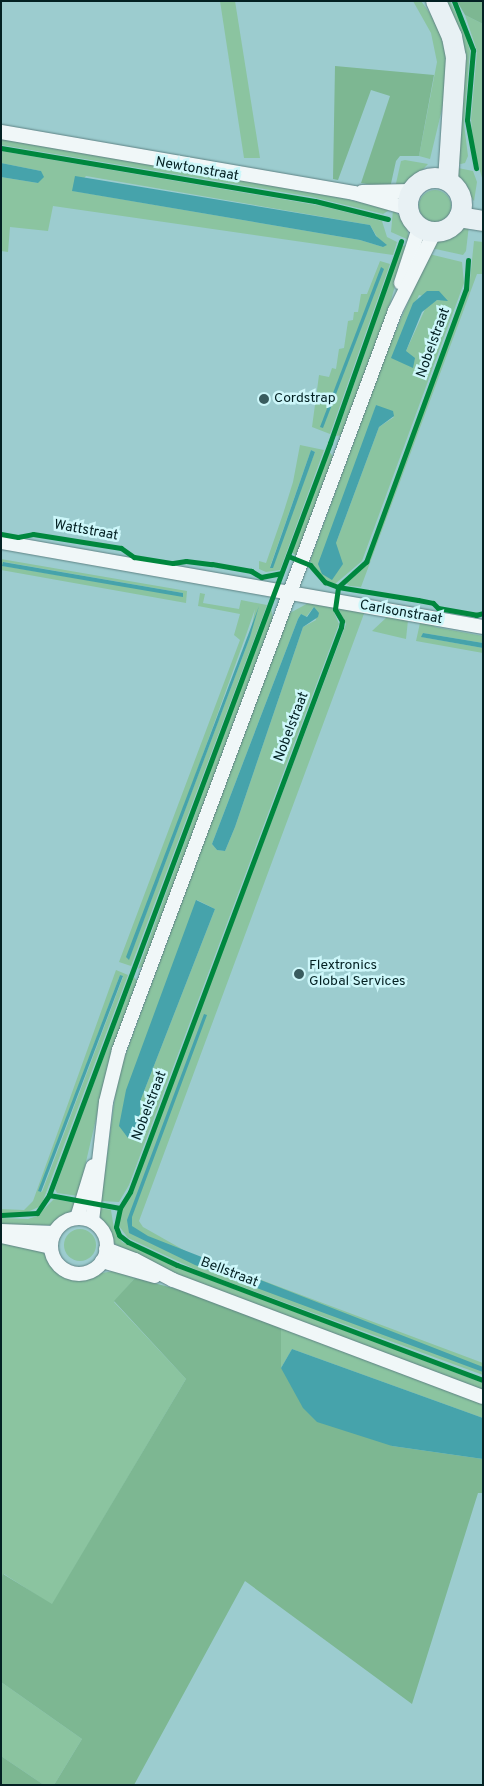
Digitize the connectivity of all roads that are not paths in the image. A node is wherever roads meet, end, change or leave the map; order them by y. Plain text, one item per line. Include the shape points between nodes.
1 (436, 1) edge
2 (1, 132) edge
3 (441, 180) junction
4 (409, 200) junction
5 (483, 208) edge
6 (461, 210) junction
7 (483, 222) edge
8 (426, 231) junction
9 (1, 542) edge
10 (289, 593) junction
11 (483, 627) edge
12 (98, 1152) junction
13 (77, 1218) junction
14 (92, 1221) junction
15 (1, 1231) edge
16 (54, 1233) junction
17 (1, 1236) edge
18 (51, 1247) junction
19 (104, 1255) junction
20 (483, 1397) edge

1 - 3 street via 455,51
2 - 4 street, Newtonstraat
3 - 4 street via 420,182
3 - 6 street via 457,190
4 - 8 street via 411,220
5 - 6 street
6 - 7 street
6 - 8 street via 447,230
8 - 10 street
9 - 10 street, Wattstraat
10 - 11 street, Carlsonstraat
10 - 12 street via 119,1050
12 - 13 street
12 - 14 street
13 - 14 street
13 - 16 street via 63,1222
14 - 19 street via 103,1233
15 - 16 street
16 - 18 street
17 - 18 street
18 - 19 street via 56,1262 68,1271 83,1273
19 - 20 street, Bellstraat

